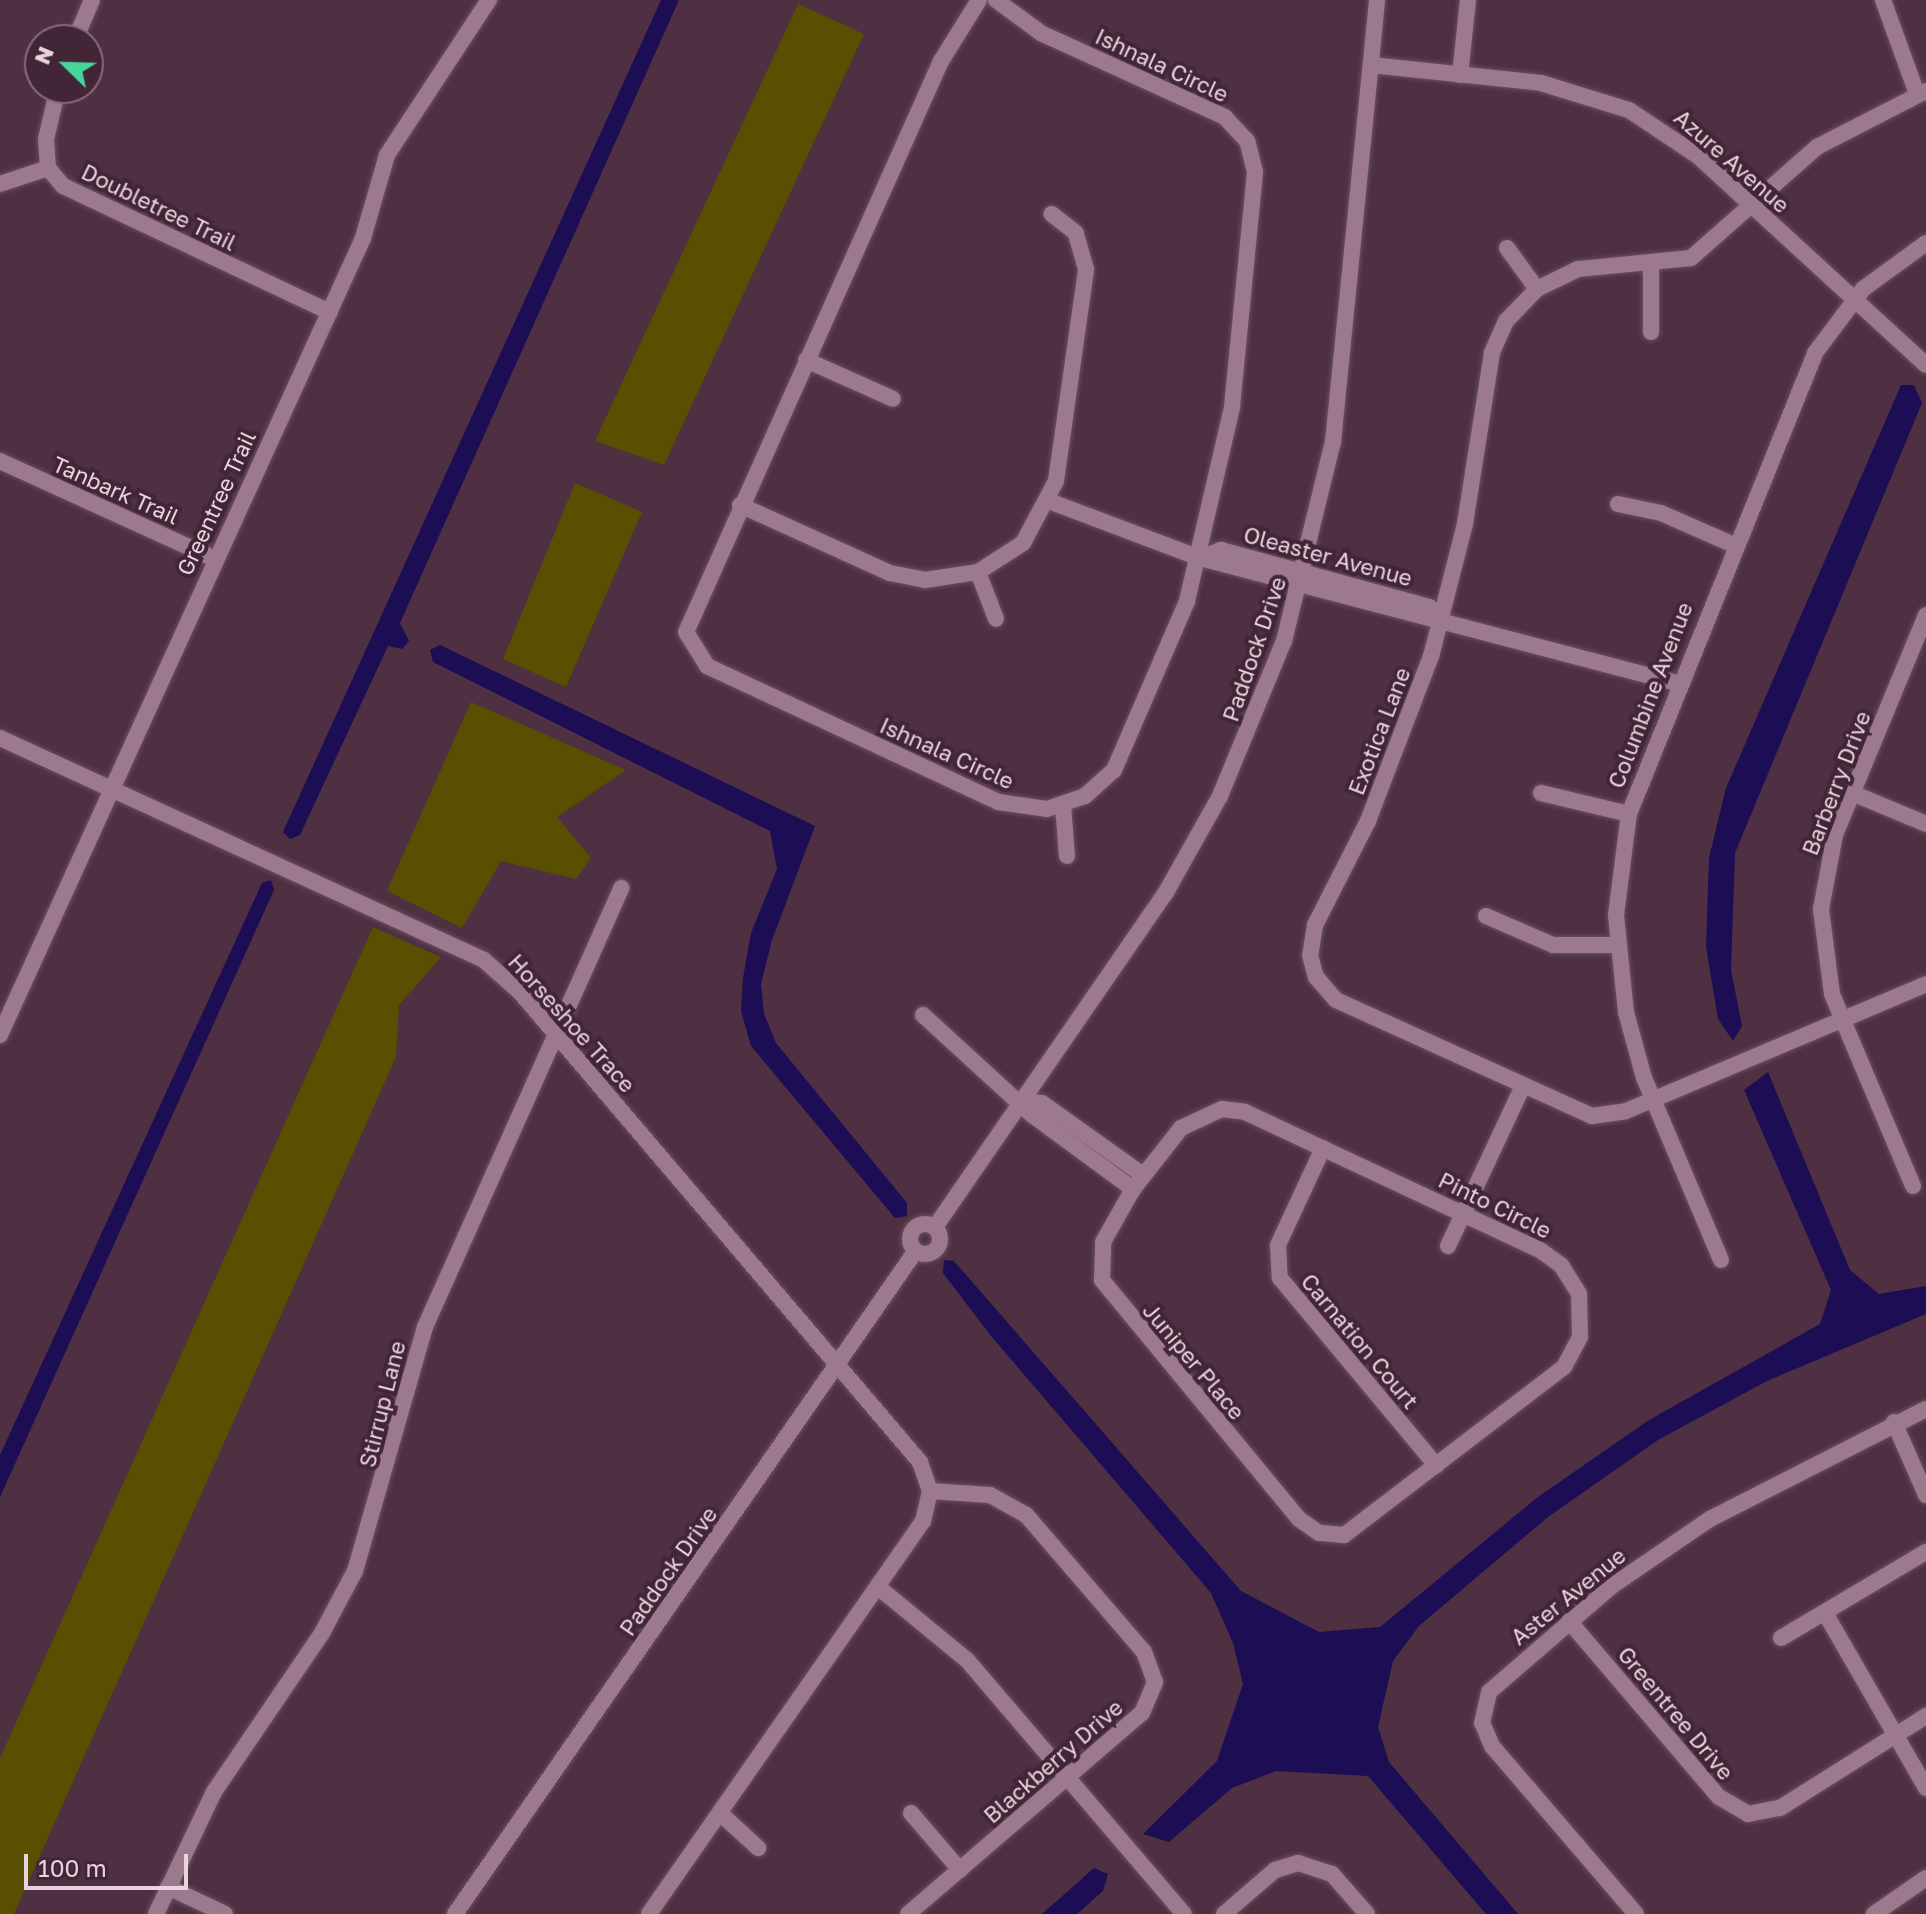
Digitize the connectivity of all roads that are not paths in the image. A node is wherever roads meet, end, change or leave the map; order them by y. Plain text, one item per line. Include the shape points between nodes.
1 (92, 0) edge
2 (489, 0) edge
3 (979, 0) edge
4 (996, 0) edge
5 (1377, 0) edge
6 (1468, 0) edge
7 (1883, 0) edge
8 (82, 24) edge
9 (1371, 65) junction
10 (1460, 75) junction
11 (1922, 92) edge
12 (54, 104) edge
13 (48, 168) junction
14 (0, 184) edge
15 (1751, 205) junction
16 (1052, 214) dead end
17 (1926, 243) edge
18 (1507, 248) dead end
19 (1651, 267) junction
20 (1537, 289) junction
21 (1854, 299) junction
22 (330, 312) junction
23 (1651, 332) dead end
24 (806, 360) junction
25 (1926, 365) edge
26 (893, 399) dead end
27 (0, 461) edge
28 (1049, 501) junction
29 (1618, 504) dead end
30 (740, 505) junction
31 (1734, 545) junction
32 (213, 558) junction
33 (1200, 558) junction
34 (978, 572) junction
35 (1302, 579) junction
36 (1926, 615) edge
37 (1442, 618) junction
38 (996, 619) dead end
39 (1676, 683) junction
40 (0, 738) edge
41 (111, 786) junction
42 (1541, 793) dead end
43 (1852, 793) junction
44 (1063, 805) junction
45 (1629, 814) junction
46 (1926, 824) edge
47 (1067, 856) dead end
48 (621, 888) dead end
49 (1486, 916) dead end
50 (1617, 945) junction
51 (1926, 984) edge
52 (923, 1015) dead end
53 (1841, 1019) junction
54 (555, 1033) junction
55 (0, 1035) edge
56 (1522, 1088) junction
57 (1653, 1099) junction
58 (1025, 1101) junction
59 (1323, 1148) junction
60 (1138, 1182) junction
61 (1913, 1186) dead end
62 (1463, 1214) junction
63 (1448, 1246) dead end
64 (1721, 1260) dead end
65 (838, 1365) junction
66 (1926, 1409) edge
67 (1894, 1422) junction
68 (1436, 1465) junction
69 (930, 1491) junction
70 (1926, 1495) edge
71 (1327, 1535) joint
72 (1926, 1552) edge
73 (878, 1587) junction
74 (1825, 1613) junction
75 (1569, 1621) junction
76 (1781, 1638) dead end
77 (1926, 1716) edge
78 (1895, 1734) junction
79 (1068, 1778) junction
80 (1926, 1788) edge
81 (720, 1813) junction
82 (911, 1813) dead end
83 (758, 1848) dead end
84 (960, 1870) junction
85 (1926, 1878) edge
86 (168, 1887) junction
87 (156, 1914) edge
88 (225, 1914) edge
89 (455, 1914) edge
90 (649, 1914) edge
91 (908, 1914) edge
92 (1184, 1914) edge
93 (1224, 1914) edge
94 (1367, 1914) edge
95 (1636, 1914) edge
96 (1874, 1914) edge

1 - 8 street
2 - 22 street, Greentree Trail via 387,155 363,238
3 - 24 street, Ishnala Circle via 941,61
4 - 33 street, Ishnala Circle via 1041,33 1225,117 1250,148 1255,180 1232,407
5 - 9 street, Paddock Drive
6 - 10 street
7 - 11 street
9 - 10 street, Azure Avenue
9 - 35 street, Paddock Drive via 1337,415
10 - 15 street, Azure Avenue via 1571,89 1629,110 1682,143
11 - 15 street, Exotica Lane via 1844,129
12 - 13 street, Doubletree Trail via 46,139
13 - 14 street
13 - 22 street, Doubletree Trail via 83,199
15 - 19 street, Exotica Lane via 1705,250
15 - 21 street, Azure Avenue
16 - 28 street via 1076,233 1086,269 1075,383
17 - 21 street, Columbine Avenue
18 - 20 street
19 - 20 street, Exotica Lane via 1587,267
19 - 23 street
20 - 37 street, Exotica Lane via 1506,321 1492,353
21 - 25 street, Azure Avenue
21 - 31 street, Columbine Avenue via 1806,371
22 - 32 street, Greentree Trail
24 - 26 street
24 - 30 street, Ishnala Circle
27 - 32 street, Tanbark Trail
28 - 33 street, Oleaster Avenue
28 - 34 street via 1023,543
29 - 31 street via 1661,513
30 - 34 street via 890,573 925,580
30 - 44 street, Ishnala Circle via 687,624 687,640 700,661 998,802
31 - 39 street, Columbine Avenue
32 - 41 street, Greentree Trail
33 - 35 street, Oleaster Avenue
33 - 44 street, Ishnala Circle via 1122,756 1091,792
34 - 38 street
35 - 37 street, Oleaster Avenue
35 - 58 street, Paddock Drive via 1265,693 1193,845
36 - 43 street, Barberry Drive
37 - 39 street, Oleaster Avenue
37 - 56 street, Exotica Lane via 1391,767 1315,925 1311,962 1336,1000
39 - 45 street, Columbine Avenue
40 - 41 street, Horseshoe Trace
41 - 54 street, Horseshoe Trace via 461,945 505,977
41 - 55 street, Greentree Trail
42 - 45 street
43 - 46 street
43 - 53 street, Barberry Drive via 1827,862 1821,909 1827,975
44 - 47 street
45 - 50 street, Columbine Avenue
48 - 54 street, Stirrup Lane
49 - 50 street via 1553,945
50 - 57 street, Columbine Avenue via 1626,1012
51 - 53 street, Exotica Lane
52 - 58 street
53 - 57 street, Exotica Lane
53 - 61 street, Barberry Drive
54 - 65 street, Horseshoe Trace
54 - 86 street, Stirrup Lane via 425,1327 355,1571 322,1633 222,1779
56 - 57 street, Exotica Lane via 1592,1116
56 - 62 street
57 - 64 street, Columbine Avenue
58 - 60 street via 1042,1103
58 - 65 street, Paddock Drive via 935,1227 912,1230 915,1252
59 - 60 street, Pinto Circle via 1245,1112 1214,1109 1181,1128
59 - 62 street, Pinto Circle
59 - 68 street, Carnation Court via 1278,1245 1280,1278
60 - 71 street, Juniper Place via 1101,1249 1108,1294 1299,1519
62 - 63 street
62 - 68 street, Pinto Circle via 1561,1265 1579,1294 1582,1328 1564,1367
65 - 69 street, Horseshoe Trace via 920,1462
65 - 89 street, Paddock Drive
66 - 67 street, Aster Avenue
67 - 70 street
67 - 75 street, Aster Avenue via 1723,1511
68 - 71 street, Pinto Circle via 1358,1530
69 - 73 street via 923,1521
69 - 79 street, Blackberry Drive via 990,1495 1026,1515 1149,1658 1155,1682 1149,1706
72 - 74 street
73 - 79 street via 967,1660
73 - 81 street
74 - 76 street
74 - 78 street
75 - 78 street, Greentree Drive via 1719,1797 1739,1811 1780,1808
75 - 95 street, Aster Avenue via 1494,1685 1482,1723 1492,1746
77 - 78 street, Greentree Drive
78 - 80 street
79 - 84 street, Blackberry Drive
79 - 92 street
81 - 83 street
81 - 90 street
82 - 84 street
84 - 91 street, Blackberry Drive
85 - 96 street
86 - 87 street, Stirrup Lane
86 - 88 street
93 - 94 street via 1275,1870 1298,1863 1332,1874

